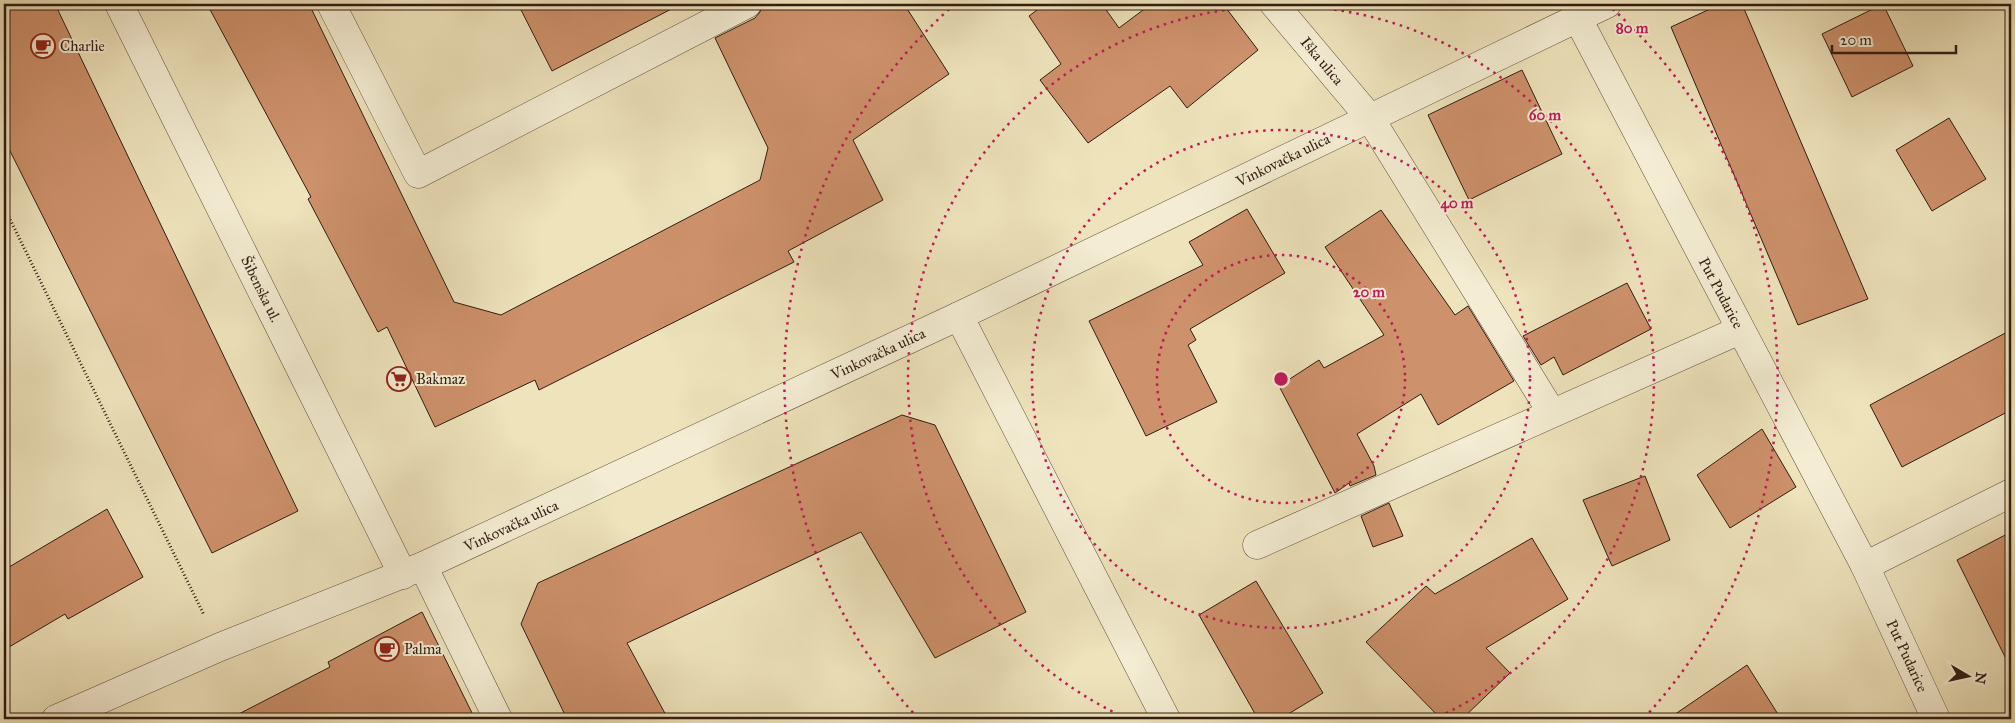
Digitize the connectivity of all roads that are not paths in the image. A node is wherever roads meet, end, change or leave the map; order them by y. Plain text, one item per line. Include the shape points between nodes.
1 (119, 4) edge
2 (331, 4) edge
3 (747, 4) edge
4 (1274, 4) edge
5 (1607, 4) edge
6 (1578, 19) junction
7 (1370, 118) junction
8 (959, 316) junction
9 (1740, 330) junction
10 (1552, 413) junction
11 (2011, 493) edge
12 (1257, 545) dead end
13 (1865, 566) junction
14 (413, 571) junction
15 (56, 719) edge
16 (498, 719) edge
17 (1166, 719) edge
18 (1936, 719) edge

1 - 14 street, Šibenska ul.
2 - 3 street via 418,174
4 - 7 street, Iška ulica
5 - 6 street, Vinkovačka ulica
6 - 7 street, Vinkovačka ulica
6 - 9 street, Put Pudarice
7 - 8 street, Vinkovačka ulica
7 - 10 street, Iška ulica
8 - 14 street, Vinkovačka ulica
8 - 17 street
9 - 10 street
9 - 13 street, Put Pudarice
10 - 12 street
11 - 13 street
13 - 18 street, Put Pudarice
14 - 15 street, Vinkovačka ulica via 220,647
14 - 16 street, Šibenska ul.

